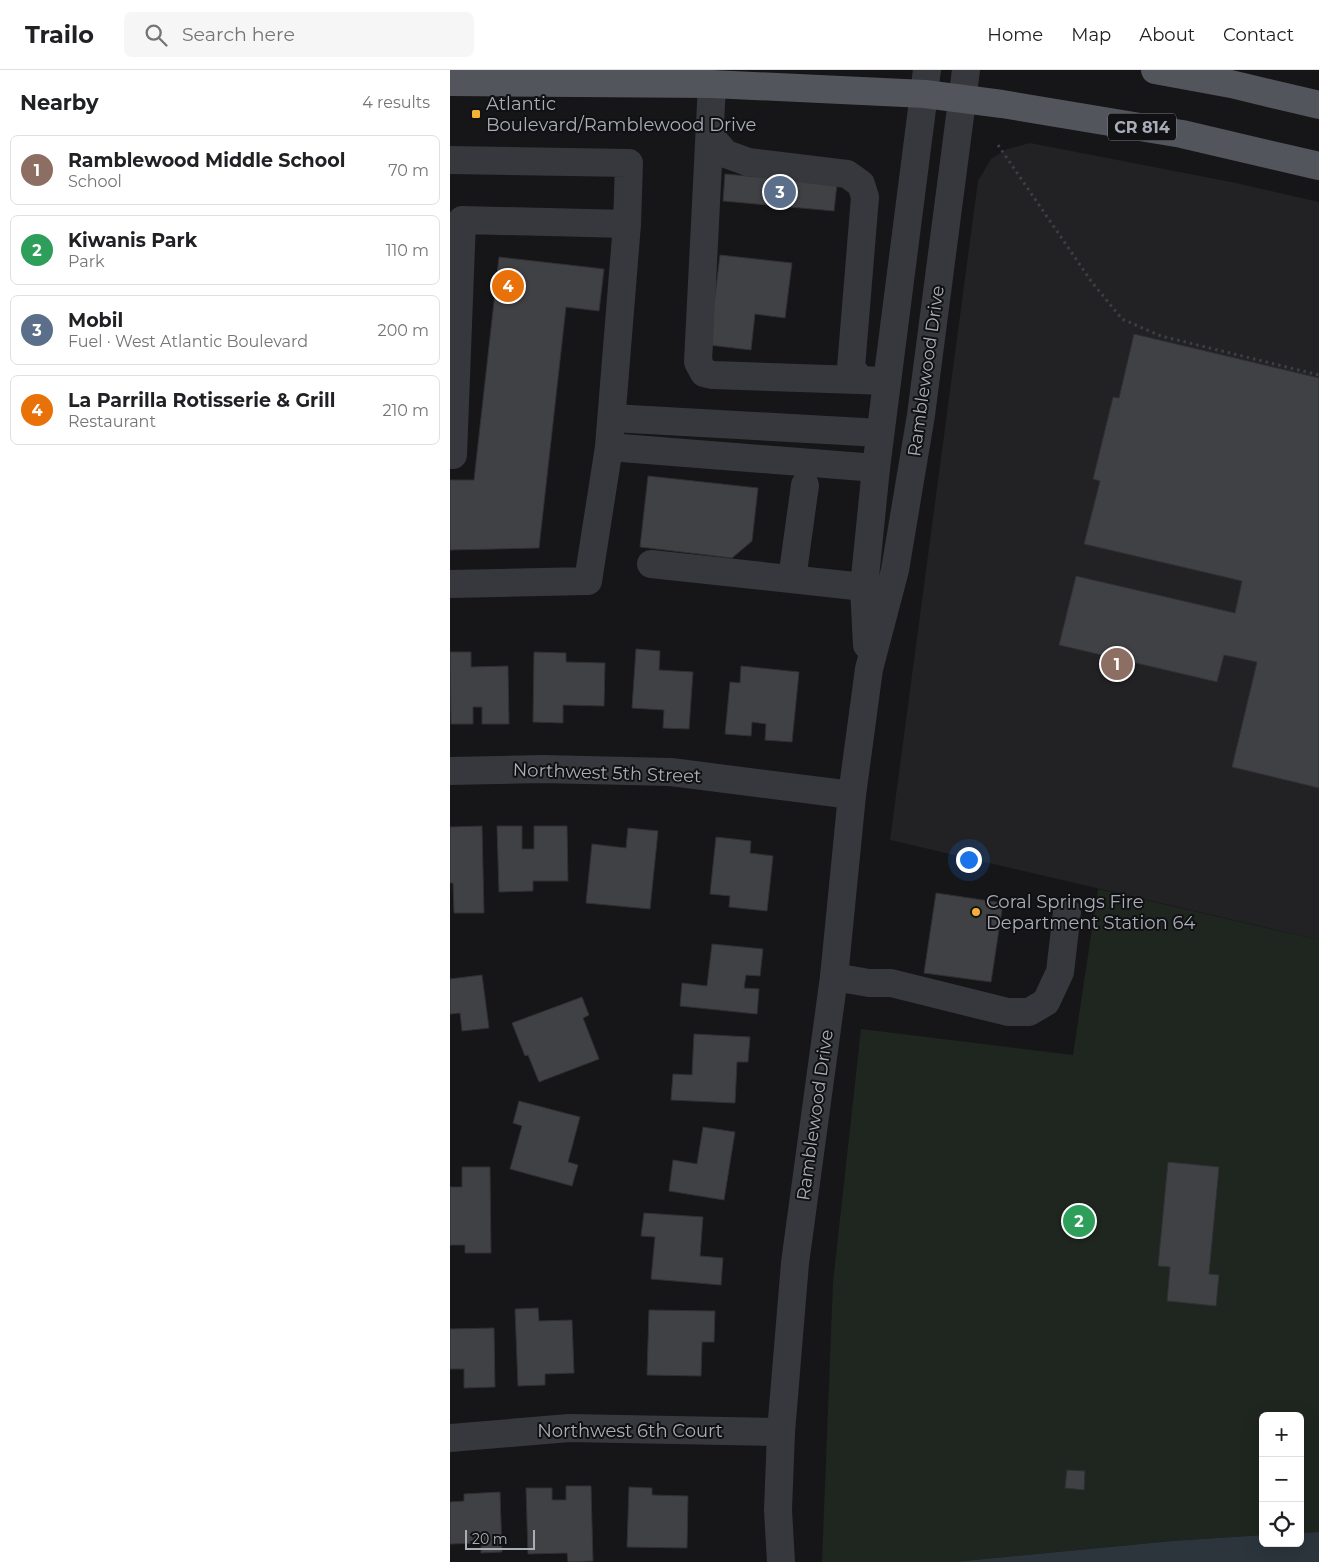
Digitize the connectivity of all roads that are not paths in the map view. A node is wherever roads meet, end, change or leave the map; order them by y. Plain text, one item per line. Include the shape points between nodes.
1 (966, 70) edge
2 (1155, 70) edge
3 (450, 82) edge
4 (926, 82) edge
5 (712, 84) junction
6 (962, 98) junction
7 (1319, 104) edge
8 (710, 136) junction
9 (450, 160) edge
10 (1319, 166) edge
11 (456, 220) edge
12 (627, 224) junction
13 (874, 381) junction
14 (612, 418) junction
15 (880, 433) junction
16 (609, 447) junction
17 (454, 455) dead end
18 (876, 468) junction
19 (805, 486) dead end
20 (651, 564) dead end
21 (792, 579) junction
22 (450, 584) edge
23 (864, 587) junction
24 (868, 669) junction
25 (450, 770) edge
26 (852, 795) junction
27 (1067, 912) dead end
28 (834, 977) junction
29 (781, 1432) junction
30 (450, 1438) edge
31 (781, 1562) edge

1 - 6 street, Ramblewood Drive
2 - 7 main road
3 - 5 main road, CR 814
4 - 5 main road, CR 814
4 - 6 main road, CR 814
4 - 13 street, Ramblewood Drive
5 - 8 street
6 - 10 main road, CR 814 via 1182,134
6 - 24 street, Ramblewood Drive via 918,434 895,570
8 - 13 street via 726,154 748,162 847,174 861,184 865,197 851,368
8 - 13 street via 698,362 704,373
9 - 12 street via 630,163
11 - 12 street
11 - 17 street
12 - 14 street
13 - 15 street, Ramblewood Drive
14 - 15 street
14 - 16 street
15 - 18 street, Ramblewood Drive
16 - 18 street
16 - 22 street via 588,581
18 - 23 street, Ramblewood Drive
19 - 21 street
20 - 21 street
21 - 23 street
23 - 24 street, Ramblewood Drive
24 - 26 street, Ramblewood Drive
25 - 26 street, Northwest 5th Street via 542,768 671,772
26 - 28 street, Ramblewood Drive
27 - 28 street via 1060,972 1046,1002 1029,1012 1008,1012 891,983
28 - 29 street, Ramblewood Drive via 795,1263
29 - 30 street, Northwest 6th Court via 569,1428
29 - 31 street, Ramblewood Drive via 778,1510

